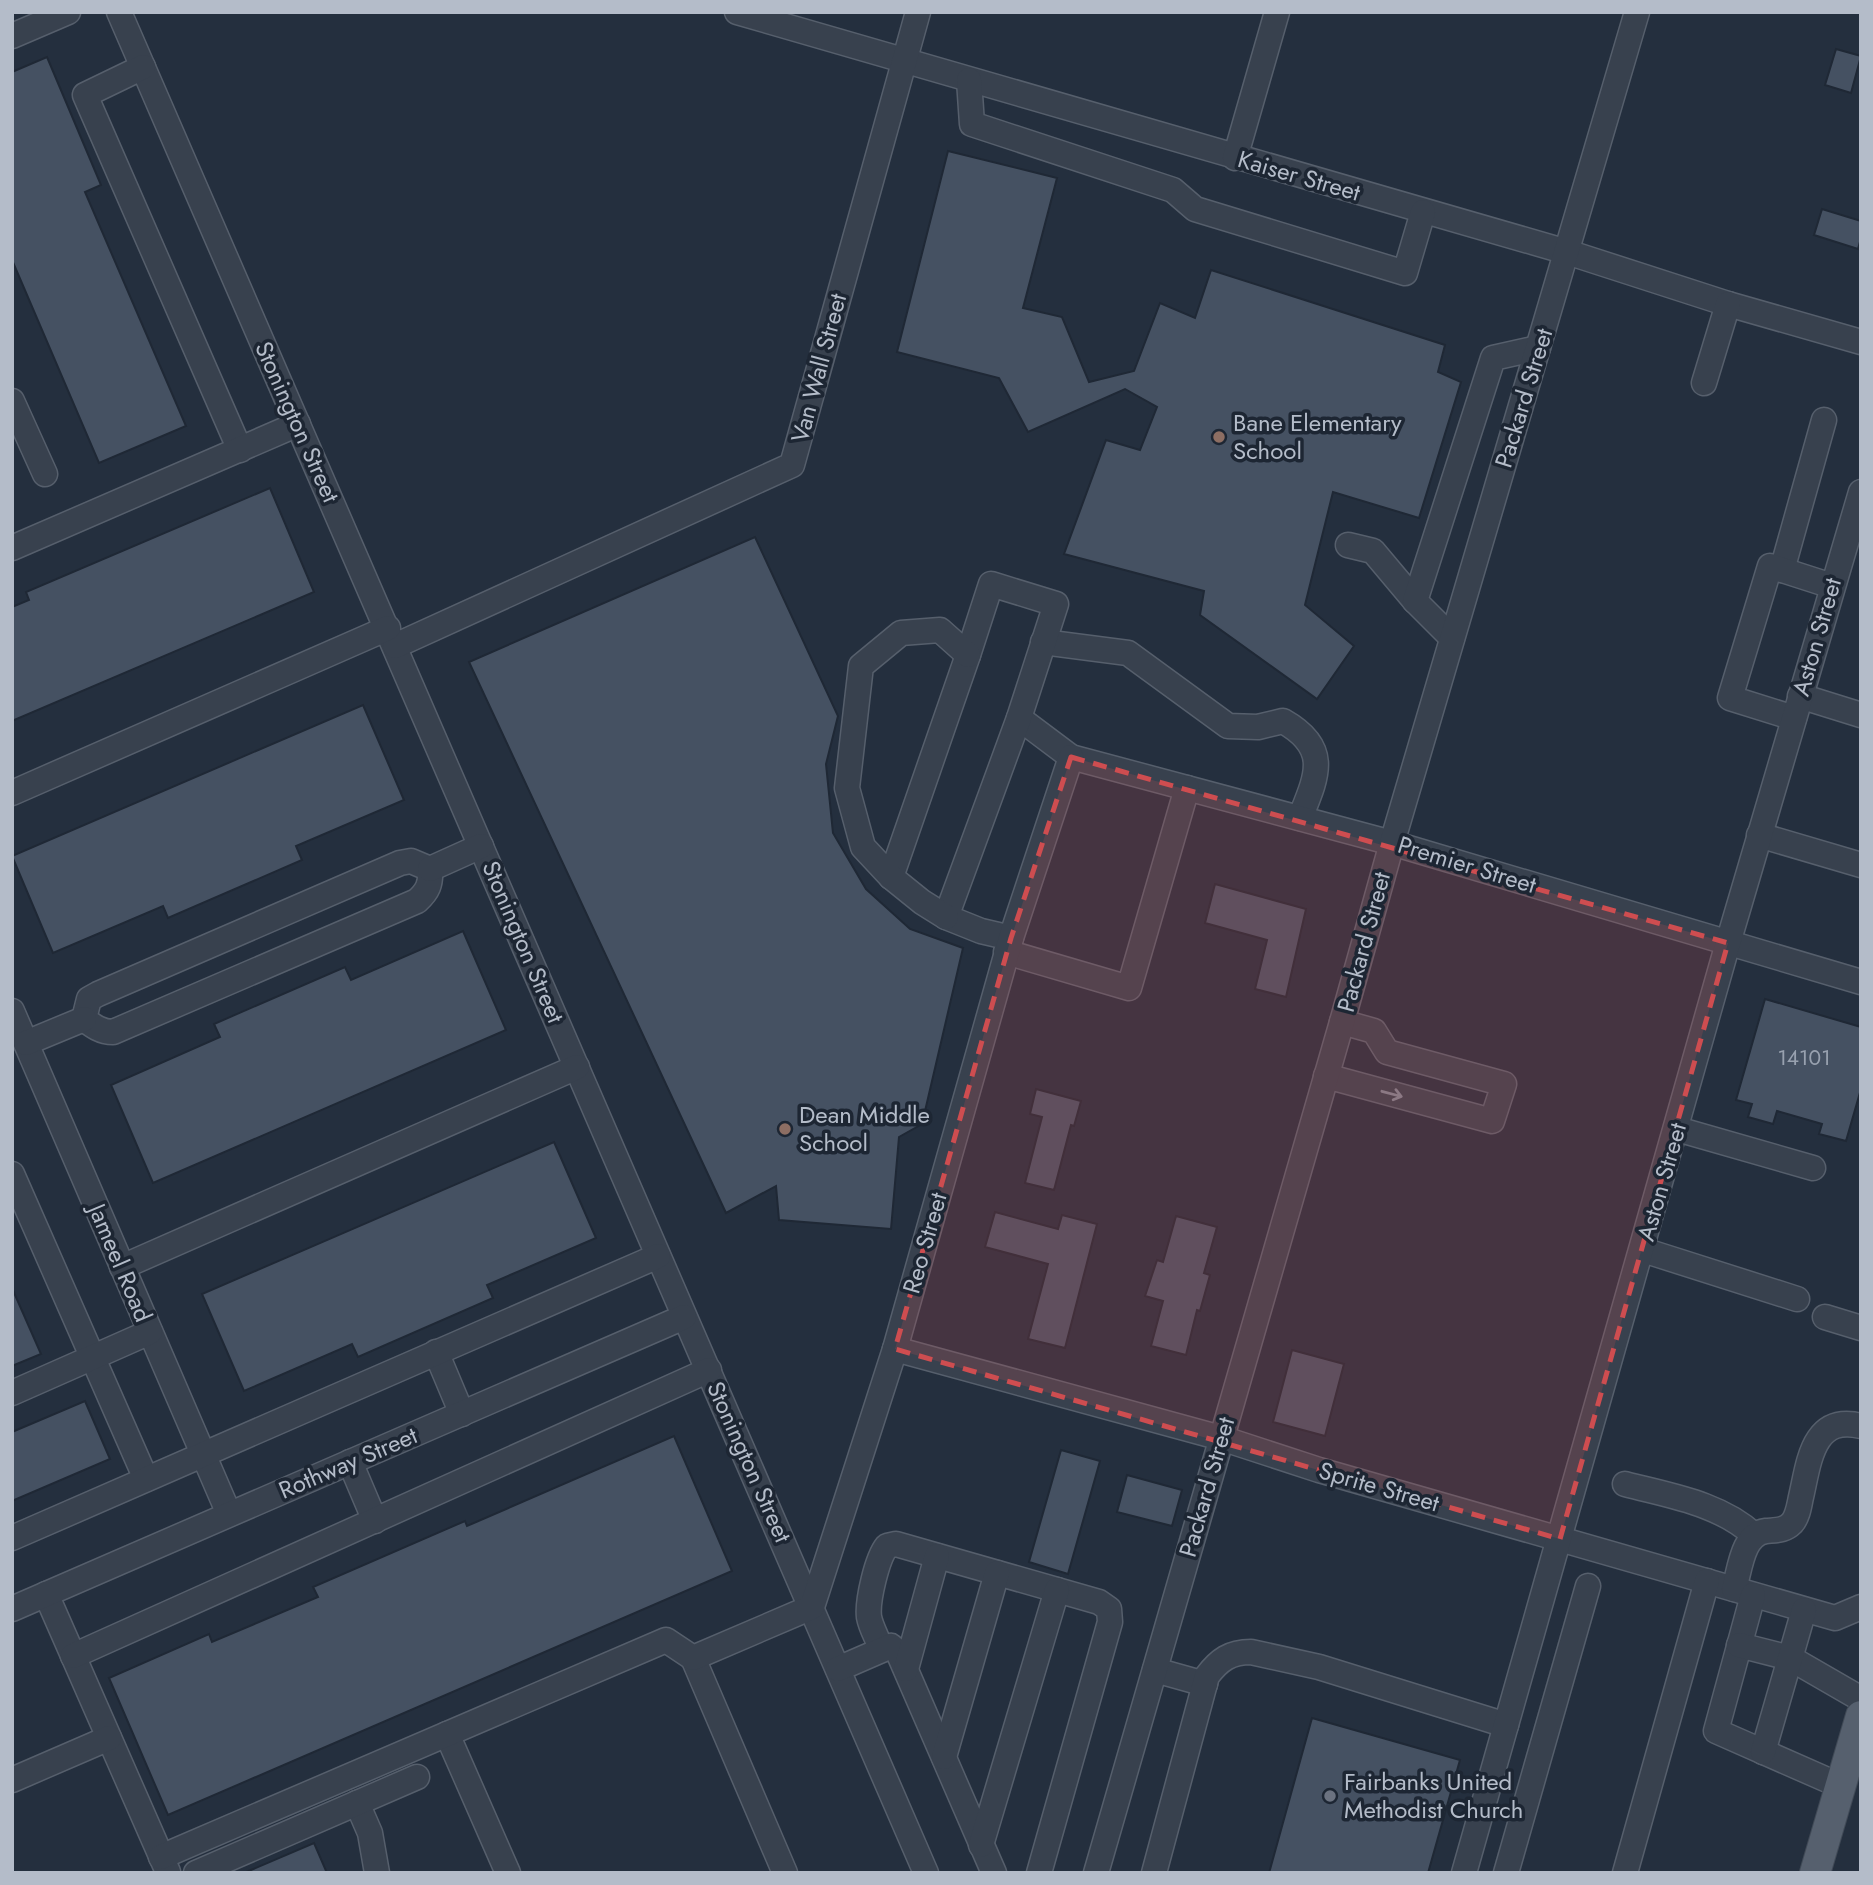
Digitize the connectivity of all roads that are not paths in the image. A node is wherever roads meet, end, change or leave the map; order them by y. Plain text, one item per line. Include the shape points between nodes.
1 (68, 12) edge
2 (119, 12) edge
3 (737, 12) edge
4 (1277, 12) edge
5 (1637, 12) edge
6 (912, 14) edge
7 (12, 37) edge
8 (903, 61) junction
9 (143, 67) junction
10 (969, 80) junction
11 (1235, 158) junction
12 (1423, 212) junction
13 (1567, 253) junction
14 (1728, 303) junction
15 (1861, 342) edge
16 (1538, 348) junction
17 (1704, 383) dead end
18 (12, 401) edge
19 (1824, 420) dead end
20 (298, 424) junction
21 (240, 450) junction
22 (45, 474) dead end
23 (1861, 492) edge
24 (1348, 545) dead end
25 (12, 548) edge
26 (1782, 570) junction
27 (1832, 586) junction
28 (1415, 601) junction
29 (392, 637) junction
30 (1452, 638) junction
31 (1043, 642) junction
32 (968, 655) junction
33 (1797, 707) junction
34 (1861, 715) edge
35 (1019, 718) junction
36 (1071, 757) junction
37 (1187, 788) junction
38 (12, 793) edge
39 (1300, 818) junction
40 (1759, 835) junction
41 (1392, 843) junction
42 (481, 846) junction
43 (1861, 865) edge
44 (429, 869) junction
45 (891, 877) junction
46 (946, 917) junction
47 (1728, 943) junction
48 (1008, 945) junction
49 (1861, 982) edge
50 (12, 1011) edge
51 (85, 1019) junction
52 (1342, 1022) junction
53 (23, 1051) edge
54 (577, 1067) junction
55 (1326, 1076) junction
56 (1677, 1129) junction
57 (1813, 1168) dead end
58 (12, 1174) edge
59 (1643, 1250) junction
60 (658, 1256) junction
61 (122, 1267) junction
62 (1797, 1299) dead end
63 (684, 1317) junction
64 (1825, 1317) dead end
65 (1861, 1328) edge
66 (150, 1332) junction
67 (895, 1349) junction
68 (436, 1352) junction
69 (93, 1358) junction
70 (709, 1370) junction
71 (12, 1393) edge
72 (462, 1414) junction
73 (1861, 1426) edge
74 (1221, 1438) junction
75 (203, 1455) junction
76 (350, 1462) junction
77 (146, 1479) junction
78 (1625, 1484) dead end
79 (229, 1514) junction
80 (375, 1521) junction
81 (1754, 1535) junction
82 (12, 1538) edge
83 (1559, 1539) junction
84 (937, 1556) junction
85 (997, 1573) junction
86 (1707, 1581) junction
87 (1588, 1586) dead end
88 (1057, 1590) junction
89 (1744, 1592) junction
90 (46, 1594) junction
91 (812, 1607) junction
92 (1861, 1607) edge
93 (12, 1609) edge
94 (1804, 1610) junction
95 (1739, 1645) junction
96 (881, 1649) junction
97 (73, 1657) junction
98 (694, 1658) junction
99 (1790, 1658) junction
100 (838, 1669) junction
101 (906, 1669) junction
102 (1154, 1670) junction
103 (1522, 1670) junction
104 (1205, 1684) junction
105 (1560, 1684) junction
106 (1861, 1699) edge
107 (1861, 1716) edge
108 (1506, 1725) junction
109 (447, 1734) junction
110 (109, 1738) junction
111 (1763, 1752) junction
112 (944, 1757) junction
113 (417, 1777) dead end
114 (1491, 1777) junction
115 (12, 1780) edge
116 (1840, 1786) junction
117 (1529, 1791) junction
118 (357, 1803) junction
119 (981, 1845) junction
120 (165, 1865) edge
121 (196, 1873) edge
122 (377, 1873) edge
123 (508, 1873) edge
124 (786, 1873) edge
125 (926, 1873) edge
126 (993, 1873) edge
127 (1039, 1873) edge
128 (1096, 1873) edge
129 (1154, 1873) edge
130 (1464, 1873) edge
131 (1506, 1873) edge
132 (1625, 1873) edge
133 (1815, 1873) edge

1 - 7 street
2 - 9 street, Stonington Street
3 - 8 street, Kaiser Street
4 - 11 street
5 - 13 street, Packard Street
6 - 8 street, Van Wall Street
8 - 10 street, Kaiser Street
8 - 29 street, Van Wall Street via 792,465
9 - 20 street, Stonington Street
9 - 21 street via 85,95
10 - 11 street, Kaiser Street
10 - 12 street via 972,124 1173,190 1195,209 1405,273
11 - 12 street, Kaiser Street
12 - 13 street, Kaiser Street
13 - 14 street, Kaiser Street
13 - 16 street, Packard Street
14 - 15 street, Kaiser Street
14 - 17 street
16 - 28 street via 1493,358
16 - 30 street, Packard Street
18 - 22 street
19 - 26 street
20 - 21 street
20 - 29 street, Stonington Street
21 - 25 street
23 - 27 street, Aston Street
24 - 28 street via 1373,551
26 - 27 street
26 - 33 street via 1770,566 1730,698
27 - 33 street, Aston Street
28 - 30 street
29 - 38 street
29 - 42 street, Stonington Street
30 - 41 street, Packard Street
31 - 32 street via 1056,604 991,584
31 - 35 street
31 - 39 street via 1128,653 1228,726 1258,727 1283,721 1300,731 1312,746 1317,770
32 - 45 street
32 - 45 street via 940,630 901,633 861,666 847,788 863,847
33 - 34 street
33 - 40 street, Aston Street
35 - 36 street
35 - 46 street
36 - 37 street, Premier Street
36 - 48 street, Reo Street
37 - 39 street, Premier Street
37 - 48 street via 1129,988
39 - 41 street, Premier Street
40 - 43 street
40 - 47 street, Aston Street
41 - 47 street, Premier Street
41 - 52 street, Packard Street
42 - 44 street
42 - 54 street, Stonington Street
44 - 51 street via 411,861 400,863 98,994 89,999
44 - 51 street via 431,881 417,901 113,1032 95,1028
45 - 46 street
46 - 48 street
47 - 49 street, Premier Street
47 - 56 street, Aston Street
48 - 67 street, Reo Street
50 - 53 street, Jameel Road
51 - 53 street
52 - 55 street, Packard Street
55 -> 52 street via 1492,1121 1504,1084 1387,1052 1374,1031
53 - 61 street, Jameel Road
54 - 60 street, Stonington Street
54 - 61 street
55 - 74 street, Packard Street
56 - 57 street
56 - 59 street, Aston Street
58 - 69 street
59 - 62 street
59 - 83 street, Aston Street
60 - 63 street, Stonington Street
60 - 68 street
61 - 66 street, Jameel Road
63 - 70 street, Stonington Street
63 - 72 street, Rothway Street
64 - 65 street
66 - 69 street
66 - 75 street, Jameel Road
67 - 74 street, Sprite Street
67 - 91 street, Reo Street
68 - 72 street
68 - 75 street
69 - 71 street
69 - 77 street
70 - 80 street
70 - 91 street, Stonington Street
72 - 76 street, Rothway Street
73 - 81 street via 1837,1424 1825,1431 1811,1453 1796,1516 1785,1529
74 - 83 street, Sprite Street
74 - 102 street, Packard Street
75 - 77 street
75 - 79 street, Jameel Road
76 - 79 street, Rothway Street
76 - 80 street
77 - 82 street
78 - 81 street via 1724,1513
79 - 90 street, Rothway Street
80 - 97 street
81 - 89 street via 1747,1544
83 - 86 street, Sprite Street
83 - 103 street, Aston Street
84 - 85 street
84 - 96 street via 896,1544 881,1553 869,1605
84 - 101 street
85 - 88 street
85 - 112 street
86 - 89 street, Sprite Street
86 - 132 street
87 - 105 street
88 - 119 street
88 - 127 street via 1099,1602 1109,1609 1110,1622
89 - 94 street, Sprite Street
89 - 95 street
90 - 93 street, Rothway Street
90 - 97 street
91 - 98 street
91 - 100 street, Stonington Street
92 - 94 street, Sprite Street via 1835,1618
94 - 99 street
95 - 99 street
95 - 111 street via 1716,1731
96 - 100 street
96 - 101 street via 891,1646
97 - 110 street
98 - 109 street via 666,1640
98 - 124 street
99 - 106 street
99 - 111 street
100 - 125 street, Stonington Street
101 - 112 street
102 - 104 street
102 - 128 street, Packard Street
103 - 105 street
103 - 108 street, Aston Street
104 - 108 street via 1223,1658 1251,1652 1320,1667
104 - 129 street
105 - 117 street
107 - 116 main road
108 - 114 street, Aston Street
109 - 120 street
109 - 123 street
110 - 115 street
110 - 120 street
111 - 116 street
112 - 119 street
113 - 118 street
114 - 117 street
114 - 130 street, Aston Street
116 - 133 main road
117 - 131 street
118 - 121 street
118 - 122 street via 370,1833
119 - 126 street

